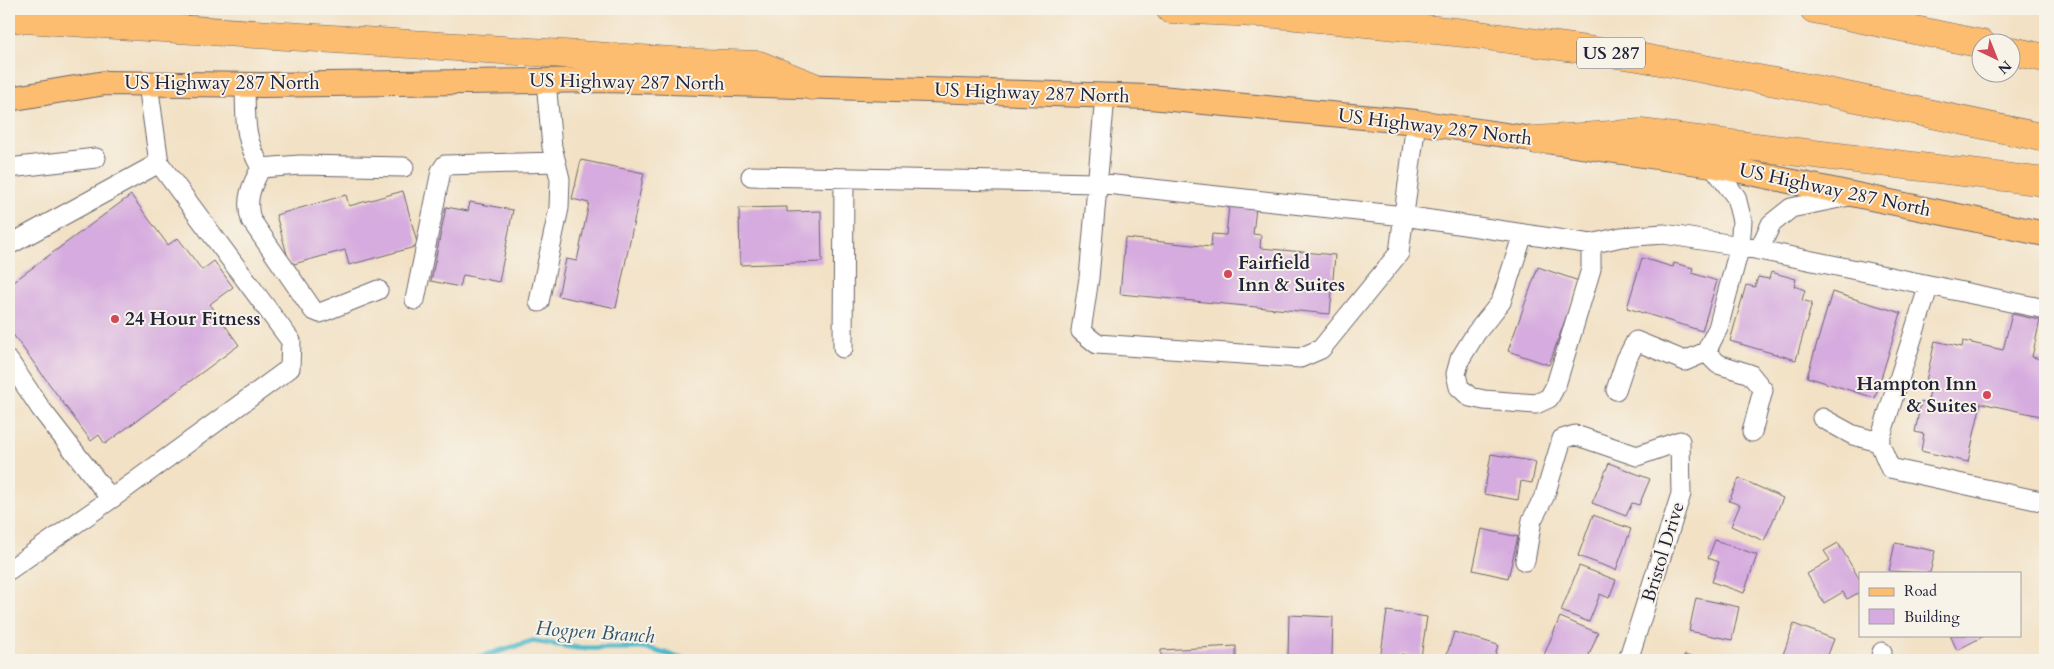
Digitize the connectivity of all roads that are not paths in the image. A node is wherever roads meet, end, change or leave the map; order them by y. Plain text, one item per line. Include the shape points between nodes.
1 (1170, 9) edge
2 (1814, 9) edge
3 (9, 18) edge
4 (1972, 42) edge
5 (2022, 53) edge
6 (2045, 58) edge
7 (546, 80) junction
8 (148, 84) junction
9 (245, 84) junction
10 (812, 86) junction
11 (1105, 96) junction
12 (9, 99) edge
13 (1416, 122) junction
14 (2045, 138) edge
15 (1536, 140) junction
16 (96, 158) dead end
17 (556, 162) junction
18 (159, 164) junction
19 (1712, 165) junction
20 (404, 167) dead end
21 (9, 168) edge
22 (261, 168) junction
23 (751, 176) dead end
24 (844, 178) junction
25 (2045, 182) edge
26 (1097, 183) junction
27 (1856, 195) junction
28 (1404, 216) junction
29 (1523, 234) junction
30 (2045, 234) edge
31 (1591, 244) junction
32 (9, 245) edge
33 (1740, 246) junction
34 (1759, 250) junction
35 (1930, 285) junction
36 (378, 290) dead end
37 (415, 300) dead end
38 (539, 302) dead end
39 (2045, 309) edge
40 (843, 348) dead end
41 (1706, 352) junction
42 (9, 361) edge
43 (1616, 390) dead end
44 (1822, 418) dead end
45 (1752, 432) dead end
46 (1880, 442) junction
47 (111, 499) junction
48 (2045, 502) edge
49 (1525, 562) dead end
50 (9, 570) edge
51 (1628, 660) edge

1 - 14 highway, US 287 via 1277,14 1465,33 1638,57 1814,89
2 - 4 highway
3 - 10 highway via 759,65
5 - 6 highway
7 - 9 main road, US Highway 287 North
7 - 10 main road, US Highway 287 North
7 - 17 street
8 - 9 main road, US Highway 287 North
8 - 12 main road, US Highway 287 North via 105,83
8 - 18 street
9 - 22 street via 246,134
10 - 11 main road, US Highway 287 North
11 - 13 main road, US Highway 287 North via 1150,97
11 - 26 street
13 - 15 main road, US Highway 287 North
13 - 28 street
15 - 19 main road, US Highway 287 North
15 - 25 highway via 1641,133
16 - 21 street
17 - 37 street via 446,165 441,171
17 - 38 street via 560,179 559,208
18 - 32 street
18 - 47 street via 291,341 290,368
19 - 27 main road, US Highway 287 North
19 - 33 street via 1736,197 1742,222
20 - 22 street via 300,165
22 - 36 street via 248,197 251,220 313,310 320,313
23 - 24 street
24 - 26 street
24 - 40 street
26 - 28 street
26 - 28 street via 1081,331 1097,344 1300,358 1321,349 1399,253
27 - 30 main road, US Highway 287 North
27 - 34 street via 1790,208 1771,224
28 - 29 street
29 - 31 street
29 - 31 street via 1501,302 1460,359 1456,374 1459,386 1470,397 1536,404 1549,398 1556,385 1591,269
31 - 33 street via 1621,237 1664,234
33 - 34 street
33 - 41 street via 1718,328
34 - 35 street
35 - 39 street
35 - 46 street
41 - 43 street via 1685,361 1636,341
41 - 45 street via 1718,364 1750,374 1763,390
42 - 47 street via 41,409
44 - 46 street via 1853,435
46 - 48 street via 1890,468
47 - 50 street
49 - 51 street, Bristol Drive via 1532,520 1544,495 1562,439 1575,435 1637,456 1680,441 1681,494

